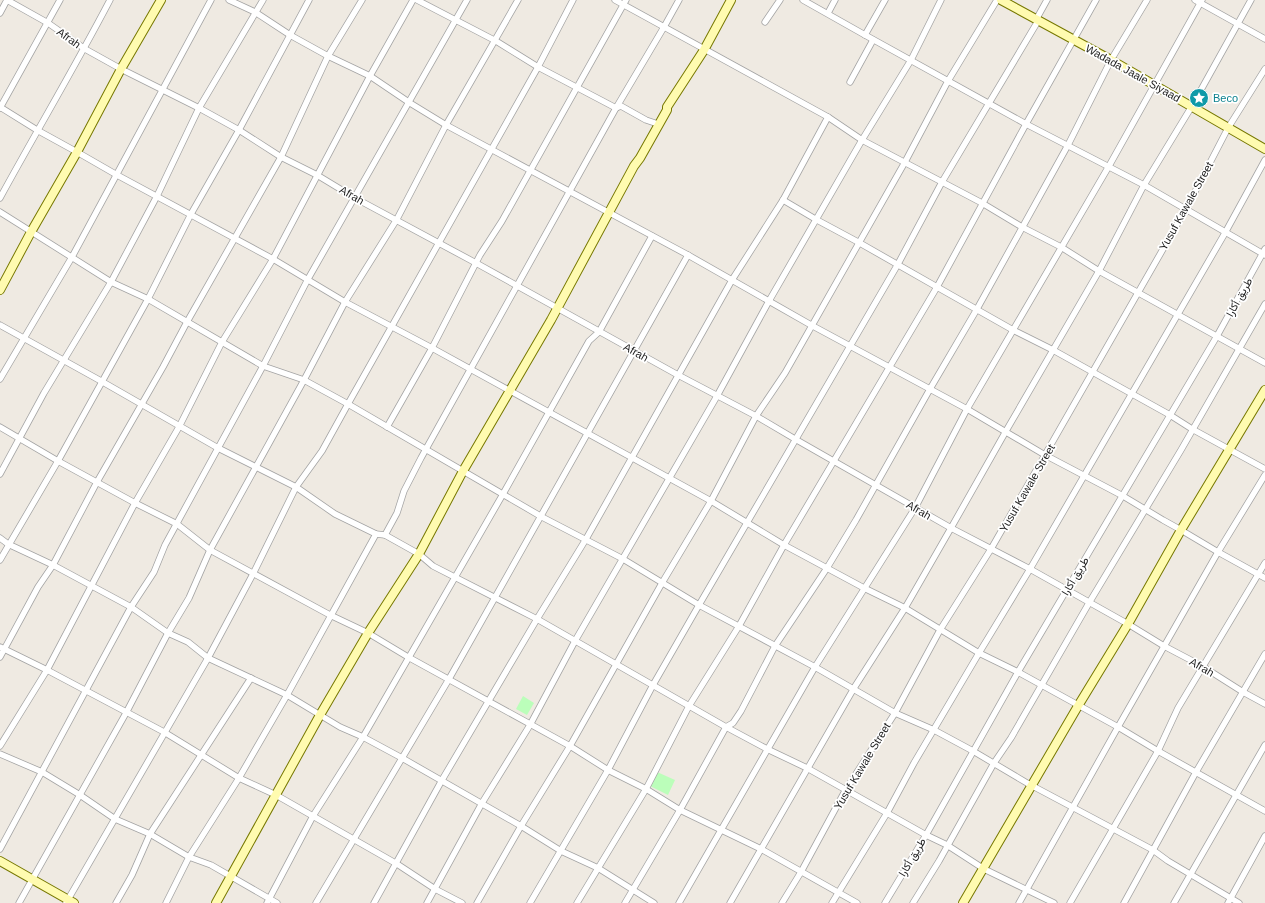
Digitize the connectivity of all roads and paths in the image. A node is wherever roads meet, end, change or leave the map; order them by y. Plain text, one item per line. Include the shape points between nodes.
1 (7, 0) edge
2 (60, 0) edge
3 (110, 0) edge
4 (161, 0) edge
5 (211, 0) edge
6 (229, 0) edge
7 (262, 0) edge
8 (309, 0) edge
9 (362, 0) edge
10 (413, 0) edge
11 (417, 0) edge
12 (467, 0) edge
13 (518, 0) edge
14 (573, 0) edge
15 (615, 0) edge
16 (679, 0) edge
17 (731, 0) edge
18 (780, 0) edge
19 (803, 0) edge
20 (835, 0) edge
21 (885, 0) edge
22 (941, 0) edge
23 (997, 0) edge
24 (1001, 0) edge
25 (1047, 0) edge
26 (1096, 0) edge
27 (1147, 0) edge
28 (1251, 0) edge
29 (1199, 1) edge
30 (625, 2) edge
31 (255, 12) junction
32 (0, 13) edge
33 (828, 13) junction
34 (455, 20) junction
35 (1038, 21) junction
36 (765, 22) dead end
37 (48, 23) junction
38 (1237, 24) junction
39 (664, 27) junction
40 (290, 34) junction
41 (865, 35) junction
42 (1265, 39) edge
43 (873, 40) junction
44 (1073, 40) junction
45 (496, 41) junction
46 (85, 49) junction
47 (704, 50) junction
48 (328, 56) junction
49 (911, 60) junction
50 (1111, 60) junction
51 (538, 67) junction
52 (121, 69) junction
53 (1265, 69) edge
54 (370, 76) junction
55 (948, 80) junction
56 (850, 82) dead end
57 (1153, 84) junction
58 (577, 87) junction
59 (162, 90) junction
60 (410, 103) junction
61 (989, 103) junction
62 (1192, 106) junction
63 (0, 108) edge
64 (199, 108) junction
65 (616, 108) junction
66 (828, 117) junction
67 (658, 124) junction
68 (1026, 124) junction
69 (446, 126) junction
70 (1228, 128) junction
71 (37, 130) junction
72 (239, 130) junction
73 (862, 140) junction
74 (1068, 145) junction
75 (1265, 149) edge
76 (491, 150) junction
77 (78, 152) junction
78 (281, 157) junction
79 (1265, 160) edge
80 (905, 162) junction
81 (1109, 166) junction
82 (530, 170) junction
83 (117, 175) junction
84 (317, 175) junction
85 (942, 182) junction
86 (1144, 186) junction
87 (570, 192) junction
88 (157, 196) junction
89 (0, 198) edge
90 (355, 198) junction
91 (783, 200) junction
92 (982, 203) junction
93 (1186, 209) junction
94 (0, 212) edge
95 (609, 213) junction
96 (191, 214) junction
97 (397, 219) junction
98 (817, 220) junction
99 (1022, 226) junction
100 (31, 232) junction
101 (1225, 233) junction
102 (652, 236) junction
103 (235, 238) junction
104 (439, 242) junction
105 (858, 242) junction
106 (1061, 247) junction
107 (1264, 253) edge
108 (688, 255) junction
109 (72, 257) junction
110 (273, 259) junction
111 (476, 262) junction
112 (898, 264) junction
113 (1099, 271) junction
114 (308, 279) junction
115 (732, 280) junction
116 (111, 282) junction
117 (517, 286) junction
118 (937, 288) junction
119 (0, 290) edge
120 (1137, 292) junction
121 (148, 299) junction
122 (769, 301) junction
123 (345, 302) junction
124 (1265, 304) edge
125 (558, 308) junction
126 (977, 309) junction
127 (1177, 314) junction
128 (187, 322) junction
129 (0, 325) edge
130 (811, 325) junction
131 (392, 328) junction
132 (1013, 330) junction
133 (599, 332) junction
134 (1217, 336) junction
135 (24, 339) junction
136 (222, 342) junction
137 (850, 345) junction
138 (432, 348) junction
139 (1239, 348) junction
140 (1054, 350) junction
141 (634, 351) junction
142 (65, 361) junction
143 (1265, 363) edge
144 (263, 366) junction
145 (889, 367) junction
146 (471, 369) junction
147 (1093, 372) junction
148 (678, 375) junction
149 (0, 379) edge
150 (304, 380) junction
151 (101, 381) junction
152 (930, 389) junction
153 (1265, 390) edge
154 (510, 391) junction
155 (1132, 394) junction
156 (717, 396) junction
157 (348, 404) junction
158 (140, 405) junction
159 (967, 409) junction
160 (549, 412) junction
161 (1170, 415) junction
162 (756, 416) junction
163 (0, 427) edge
164 (179, 427) junction
165 (387, 427) junction
166 (1192, 429) junction
167 (1006, 432) junction
168 (588, 434) junction
169 (19, 437) junction
170 (795, 439) junction
171 (218, 448) junction
172 (1230, 449) junction
173 (426, 450) junction
174 (1045, 455) junction
175 (632, 458) junction
176 (58, 461) junction
177 (834, 461) junction
178 (256, 468) junction
179 (1265, 469) edge
180 (463, 471) junction
181 (0, 474) edge
182 (1265, 475) edge
183 (1084, 476) junction
184 (670, 478) junction
185 (97, 482) junction
186 (875, 485) junction
187 (296, 487) junction
188 (503, 494) junction
189 (1123, 496) junction
190 (711, 501) junction
191 (135, 504) junction
192 (915, 508) junction
193 (1144, 510) junction
194 (542, 517) junction
195 (747, 522) junction
196 (177, 524) junction
197 (951, 528) junction
198 (1182, 530) junction
199 (376, 534) junction
200 (385, 535) junction
201 (0, 538) edge
202 (586, 539) junction
203 (8, 544) junction
204 (784, 544) junction
205 (991, 549) junction
206 (210, 550) junction
207 (1218, 552) junction
208 (419, 554) junction
209 (623, 559) junction
210 (0, 560) edge
211 (1265, 563) edge
212 (53, 565) junction
213 (827, 568) junction
214 (1030, 569) junction
215 (253, 574) junction
216 (1258, 574) junction
217 (455, 576) junction
218 (1265, 578) edge
219 (662, 583) junction
220 (92, 586) junction
221 (864, 588) junction
222 (1067, 590) junction
223 (495, 598) junction
224 (1089, 603) junction
225 (699, 605) junction
226 (131, 607) junction
227 (905, 608) junction
228 (330, 615) junction
229 (537, 618) junction
230 (1128, 624) junction
231 (739, 626) junction
232 (940, 630) junction
233 (168, 633) junction
234 (368, 633) junction
235 (575, 641) junction
236 (775, 646) junction
237 (1164, 646) junction
238 (2, 648) edge
239 (979, 653) junction
240 (1265, 654) edge
241 (0, 656) edge
242 (408, 657) junction
243 (208, 658) junction
244 (616, 664) junction
245 (1202, 666) junction
246 (816, 667) junction
247 (47, 670) junction
248 (1018, 672) junction
249 (251, 678) junction
250 (449, 679) junction
251 (653, 685) junction
252 (1041, 685) junction
253 (854, 688) junction
254 (86, 692) junction
255 (1243, 692) junction
256 (287, 695) junction
257 (488, 701) junction
258 (1265, 704) edge
259 (689, 706) junction
260 (1078, 706) junction
261 (126, 713) junction
262 (895, 713) junction
263 (320, 715) junction
264 (530, 725) junction
265 (726, 727) junction
266 (1118, 727) junction
267 (934, 730) junction
268 (164, 732) junction
269 (363, 737) junction
270 (1265, 745) edge
271 (0, 746) edge
272 (570, 746) junction
273 (767, 749) junction
274 (973, 751) junction
275 (1158, 751) junction
276 (0, 754) edge
277 (200, 755) junction
278 (402, 758) junction
279 (994, 763) junction
280 (807, 768) junction
281 (608, 770) junction
282 (42, 772) junction
283 (1196, 772) junction
284 (239, 778) junction
285 (442, 780) junction
286 (1032, 785) junction
287 (646, 789) junction
288 (845, 791) junction
289 (1236, 794) junction
290 (80, 795) junction
291 (276, 795) junction
292 (482, 803) junction
293 (1073, 807) junction
294 (680, 810) junction
295 (1265, 811) edge
296 (886, 813) junction
297 (313, 816) junction
298 (115, 819) junction
299 (521, 826) junction
300 (1114, 829) junction
301 (720, 830) junction
302 (150, 834) junction
303 (926, 835) junction
304 (1265, 836) edge
305 (353, 839) junction
306 (948, 845) junction
307 (0, 849) edge
308 (761, 849) junction
309 (1153, 850) junction
310 (562, 851) junction
311 (189, 857) junction
312 (0, 861) edge
313 (396, 864) junction
314 (598, 868) junction
315 (984, 869) junction
316 (801, 872) junction
317 (1191, 874) junction
318 (230, 876) junction
319 (32, 879) junction
320 (436, 889) junction
321 (633, 890) junction
322 (1027, 891) junction
323 (838, 893) junction
324 (268, 901) edge
325 (1229, 901) edge
326 (69, 902) edge
327 (18, 903) edge
328 (116, 903) edge
329 (166, 903) edge
330 (216, 903) edge
331 (277, 903) edge
332 (316, 903) edge
333 (374, 903) edge
334 (427, 903) edge
335 (462, 903) edge
336 (477, 903) edge
337 (530, 903) edge
338 (577, 903) edge
339 (625, 903) edge
340 (654, 903) edge
341 (679, 903) edge
342 (730, 903) edge
343 (782, 903) edge
344 (832, 903) edge
345 (857, 903) edge
346 (884, 903) edge
347 (913, 903) edge
348 (963, 903) edge
349 (1019, 903) edge
350 (1054, 903) edge
351 (1070, 903) edge
352 (1124, 903) edge
353 (1174, 903) edge
354 (1239, 903) edge

1 - 32 street
1 - 37 street, Afrah
2 - 37 street
3 - 46 street
4 - 52 street
5 - 59 street
6 - 31 street
7 - 31 street
8 - 40 street
9 - 48 street
10 - 54 street
11 - 34 street
12 - 34 street
13 - 45 street
14 - 51 street
15 - 30 street
16 - 39 street
17 - 47 street
18 - 36 street
19 - 33 street
20 - 33 street
21 - 41 street
22 - 49 street
23 - 55 street
24 - 35 street, Wadada Jaale Siyaad
25 - 35 street via 1037,18
26 - 44 street
27 - 50 street
28 - 38 street
29 - 38 street
29 - 57 street
30 - 39 street
30 - 58 street
31 - 40 street
31 - 64 street
33 - 41 street
34 - 45 street
34 - 60 street
35 - 44 street, Wadada Jaale Siyaad
35 - 61 street
37 - 46 street, Afrah
37 - 63 street
38 - 42 street
38 - 62 street
39 - 47 street
39 - 65 street
40 - 48 street
40 - 72 street
41 - 43 street
43 - 49 street
43 - 56 street
44 - 50 street, Wadada Jaale Siyaad
44 - 68 street
45 - 51 street
45 - 69 street
46 - 52 street, Afrah
46 - 71 street
47 - 66 street
47 - 67 street
48 - 54 street
48 - 78 street
49 - 55 street
49 - 73 street
50 - 57 street, Wadada Jaale Siyaad
50 - 74 street
51 - 58 street
51 - 76 street
52 - 59 street, Afrah
52 - 77 street
53 - 70 street, Yusuf Kawale Street
54 - 60 street
54 - 84 street
55 - 61 street
55 - 80 street
57 - 62 street, Wadada Jaale Siyaad
57 - 81 street
58 - 65 street
58 - 82 street
59 - 64 street, Afrah
59 - 83 street
60 - 69 street
60 - 90 street
61 - 68 street
61 - 85 street
62 - 70 street, Wadada Jaale Siyaad
62 - 86 street
63 - 71 street
64 - 72 street, Afrah
64 - 88 street
65 - 67 street via 621,106
65 - 87 street
66 - 73 street
66 - 91 street
67 - 95 street
68 - 74 street
68 - 92 street
69 - 76 street
69 - 97 street
70 - 75 street, Wadada Jaale Siyaad
70 - 93 street, Yusuf Kawale Street
71 - 77 street
71 - 89 street
72 - 78 street, Afrah
72 - 96 street
73 - 80 street
73 - 98 street
74 - 81 street
74 - 99 street
76 - 82 street
76 - 104 street
77 - 83 street
77 - 100 street
78 - 84 street, Afrah
78 - 103 street
79 - 101 street
80 - 85 street
80 - 105 street
81 - 86 street
81 - 106 street
82 - 87 street
82 - 111 street
83 - 88 street
83 - 109 street
84 - 90 street, Afrah
84 - 110 street
85 - 92 street
85 - 112 street
86 - 93 street
86 - 113 street
87 - 95 street
87 - 117 street
88 - 96 street
88 - 116 street
90 - 97 street, Afrah
90 - 114 street
91 - 98 street
91 - 115 street
92 - 99 street
92 - 118 street
93 - 101 street
93 - 120 street, Yusuf Kawale Street
94 - 100 street
95 - 102 street
95 - 125 street
96 - 103 street
96 - 121 street
97 - 104 street, Afrah
97 - 123 street
98 - 105 street
98 - 122 street
99 - 106 street
99 - 126 street
100 - 109 street
100 - 119 street
101 - 107 street
101 - 127 street
102 - 108 street
102 - 133 street
103 - 110 street
103 - 128 street
104 - 111 street, Afrah
104 - 131 street
105 - 112 street
105 - 130 street
106 - 113 street
106 - 132 street
107 - 134 street, طريق أكارا
108 - 115 street
108 - 141 street
109 - 116 street
109 - 135 street
110 - 114 street
110 - 136 street
111 - 117 street, Afrah
111 - 138 street
112 - 118 street
112 - 137 street
113 - 120 street
113 - 140 street
114 - 123 street
114 - 144 street
115 - 122 street
115 - 148 street
116 - 121 street
116 - 142 street
117 - 125 street, Afrah
117 - 146 street
118 - 126 street
118 - 145 street
120 - 127 street
120 - 147 street, Yusuf Kawale Street
121 - 128 street
121 - 151 street
122 - 130 street
122 - 156 street
123 - 131 street
123 - 150 street
124 - 139 street
125 - 133 street, Afrah
125 - 154 street
126 - 132 street
126 - 152 street
127 - 134 street
127 - 155 street
128 - 136 street
128 - 158 street
129 - 135 street
130 - 137 street
130 - 162 street via 785,373
131 - 138 street
131 - 157 street
132 - 140 street
132 - 159 street
133 - 141 street, Afrah
133 - 160 street via 589,341
134 - 139 street
134 - 161 street, طريق أكارا
135 - 142 street
135 - 149 street
136 - 144 street
136 - 164 street
137 - 145 street
137 - 170 street
138 - 146 street
138 - 165 street
139 - 143 street
139 - 166 street
140 - 147 street
140 - 167 street
141 - 148 street, Afrah
141 - 168 street
142 - 151 street
142 - 169 street
144 - 150 street
144 - 171 street
145 - 152 street
145 - 177 street
146 - 154 street
146 - 173 street
147 - 155 street
147 - 174 street, Yusuf Kawale Street
148 - 156 street, Afrah
148 - 175 street
150 - 157 street
150 - 178 street
151 - 158 street
151 - 176 street
152 - 159 street
152 - 186 street
153 - 172 street
154 - 160 street
154 - 180 street
155 - 161 street
155 - 183 street
156 - 162 street, Afrah
156 - 184 street
157 - 165 street
157 - 187 street via 322,451
158 - 164 street
158 - 185 street
159 - 167 street
159 - 192 street
160 - 168 street
160 - 188 street
161 - 166 street
161 - 189 street, طريق أكارا
162 - 170 street, Afrah
162 - 190 street
163 - 169 street
164 - 171 street
164 - 191 street
165 - 173 street
166 - 172 street
166 - 193 street
167 - 174 street
167 - 197 street
168 - 175 street
168 - 194 street
169 - 176 street
169 - 181 street
170 - 177 street, Afrah
170 - 195 street
171 - 178 street
171 - 196 street
172 - 179 street
172 - 198 street
173 - 180 street
173 - 200 street via 404,491 397,513
174 - 183 street
174 - 205 street, Yusuf Kawale Street
175 - 184 street
175 - 202 street
176 - 185 street
176 - 203 street
177 - 186 street, Afrah
177 - 204 street
178 - 187 street
178 - 206 street
180 - 188 street
180 - 208 street
182 - 207 street
183 - 189 street
183 - 214 street
184 - 190 street
184 - 209 street
185 - 191 street
185 - 212 street
186 - 192 street, Afrah
186 - 213 street
187 - 199 street via 335,514
187 - 215 street
188 - 194 street
188 - 217 street
189 - 193 street
189 - 222 street, طريق أكارا
190 - 195 street
190 - 219 street
191 - 196 street
191 - 220 street
192 - 197 street, Afrah
192 - 221 street
193 - 198 street
193 - 224 street
194 - 202 street
194 - 223 street
195 - 204 street
195 - 225 street
196 - 206 street
196 - 226 street via 154,572
197 - 205 street, Afrah
197 - 227 street
198 - 207 street
198 - 230 street
199 - 200 street
199 - 228 street
200 - 208 street
201 - 203 street
202 - 209 street
202 - 229 street
203 - 210 street
203 - 212 street
204 - 213 street
204 - 231 street
205 - 214 street, Afrah
205 - 232 street, Yusuf Kawale Street
206 - 215 street
206 - 233 street via 189,598
207 - 216 street
207 - 237 street
208 - 217 street via 433,566
208 - 234 street
209 - 219 street
209 - 235 street
211 - 216 street
212 - 220 street
212 - 238 street
213 - 221 street
213 - 236 street
214 - 222 street, Afrah
214 - 239 street
215 - 228 street
215 - 243 street
216 - 218 street
216 - 245 street
217 - 223 street
217 - 242 street
219 - 225 street
219 - 244 street
220 - 226 street
220 - 247 street
221 - 227 street
221 - 246 street
222 - 224 street, Afrah
222 - 248 street, طريق أكارا
223 - 229 street
223 - 250 street
224 - 230 street, Afrah
224 - 252 street
225 - 231 street
225 - 251 street
226 - 233 street
226 - 254 street
227 - 232 street
227 - 253 street
228 - 234 street
228 - 256 street
229 - 235 street
229 - 257 street
230 - 237 street, Afrah
230 - 260 street
231 - 236 street
231 - 259 street
232 - 239 street
232 - 262 street, Yusuf Kawale Street
233 - 243 street via 188,642
233 - 261 street
234 - 242 street
234 - 263 street
235 - 244 street
235 - 264 street
236 - 246 street
236 - 265 street via 741,711 733,723
237 - 245 street, Afrah
237 - 266 street
238 - 241 street
238 - 247 street
239 - 248 street
239 - 267 street
240 - 255 street
242 - 250 street
242 - 269 street
243 - 249 street
243 - 268 street
244 - 251 street
244 - 272 street
245 - 255 street, Afrah
245 - 275 street via 1178,708
246 - 253 street
246 - 273 street
247 - 254 street
247 - 271 street
248 - 252 street
248 - 274 street, طريق أكارا
249 - 256 street
249 - 277 street
250 - 257 street
250 - 278 street
251 - 259 street
251 - 281 street
252 - 260 street
252 - 279 street
253 - 262 street
253 - 280 street
254 - 261 street
254 - 282 street
255 - 258 street, Afrah
255 - 283 street
256 - 263 street
256 - 284 street
257 - 264 street
257 - 285 street
259 - 265 street
259 - 287 street
260 - 266 street
260 - 286 street
261 - 268 street
261 - 290 street
262 - 267 street
262 - 288 street, Yusuf Kawale Street
263 - 269 street
263 - 291 street
264 - 272 street
264 - 292 street
265 - 273 street
265 - 294 street
266 - 275 street
266 - 293 street
267 - 274 street
267 - 296 street
268 - 277 street
268 - 298 street
269 - 278 street
269 - 297 street
270 - 289 street
272 - 281 street
272 - 299 street
273 - 280 street
273 - 301 street
274 - 279 street
274 - 303 street, طريق أكارا
275 - 283 street
275 - 300 street
276 - 282 street
277 - 284 street
277 - 302 street
278 - 285 street
278 - 305 street
279 - 286 street
279 - 306 street
280 - 288 street
280 - 308 street
281 - 287 street
281 - 310 street
282 - 290 street
282 - 307 street
283 - 289 street
283 - 309 street
284 - 291 street
284 - 311 street
285 - 292 street
285 - 313 street
286 - 293 street
286 - 315 street
287 - 294 street
287 - 314 street
288 - 296 street
288 - 316 street, Yusuf Kawale Street
289 - 295 street
289 - 317 street
290 - 298 street
290 - 319 street
291 - 297 street
291 - 318 street
292 - 299 street
292 - 320 street
293 - 300 street
293 - 322 street
294 - 301 street
294 - 321 street
296 - 303 street
296 - 323 street
297 - 305 street
297 - 324 street
298 - 302 street
298 - 326 street
299 - 310 street
299 - 336 street
300 - 309 street
300 - 351 street
301 - 308 street
301 - 341 street
302 - 311 street
302 - 328 street via 132,876
303 - 306 street
303 - 346 street, طريق أكارا
304 - 325 street
305 - 313 street
305 - 332 street
306 - 315 street
306 - 347 street
308 - 316 street
308 - 342 street
309 - 317 street
309 - 352 street
310 - 314 street
310 - 337 street
311 - 318 street
311 - 329 street
312 - 319 street
313 - 320 street
313 - 333 street
314 - 321 street
314 - 338 street
315 - 322 street
315 - 348 street
316 - 323 street
316 - 343 street, Yusuf Kawale Street
317 - 325 street
317 - 353 street
318 - 324 street
318 - 330 street
319 - 326 street
319 - 327 street
320 - 334 street
320 - 335 street
321 - 339 street
321 - 340 street
322 - 349 street
322 - 350 street
323 - 344 street
323 - 345 street
324 - 331 street
325 - 354 street

